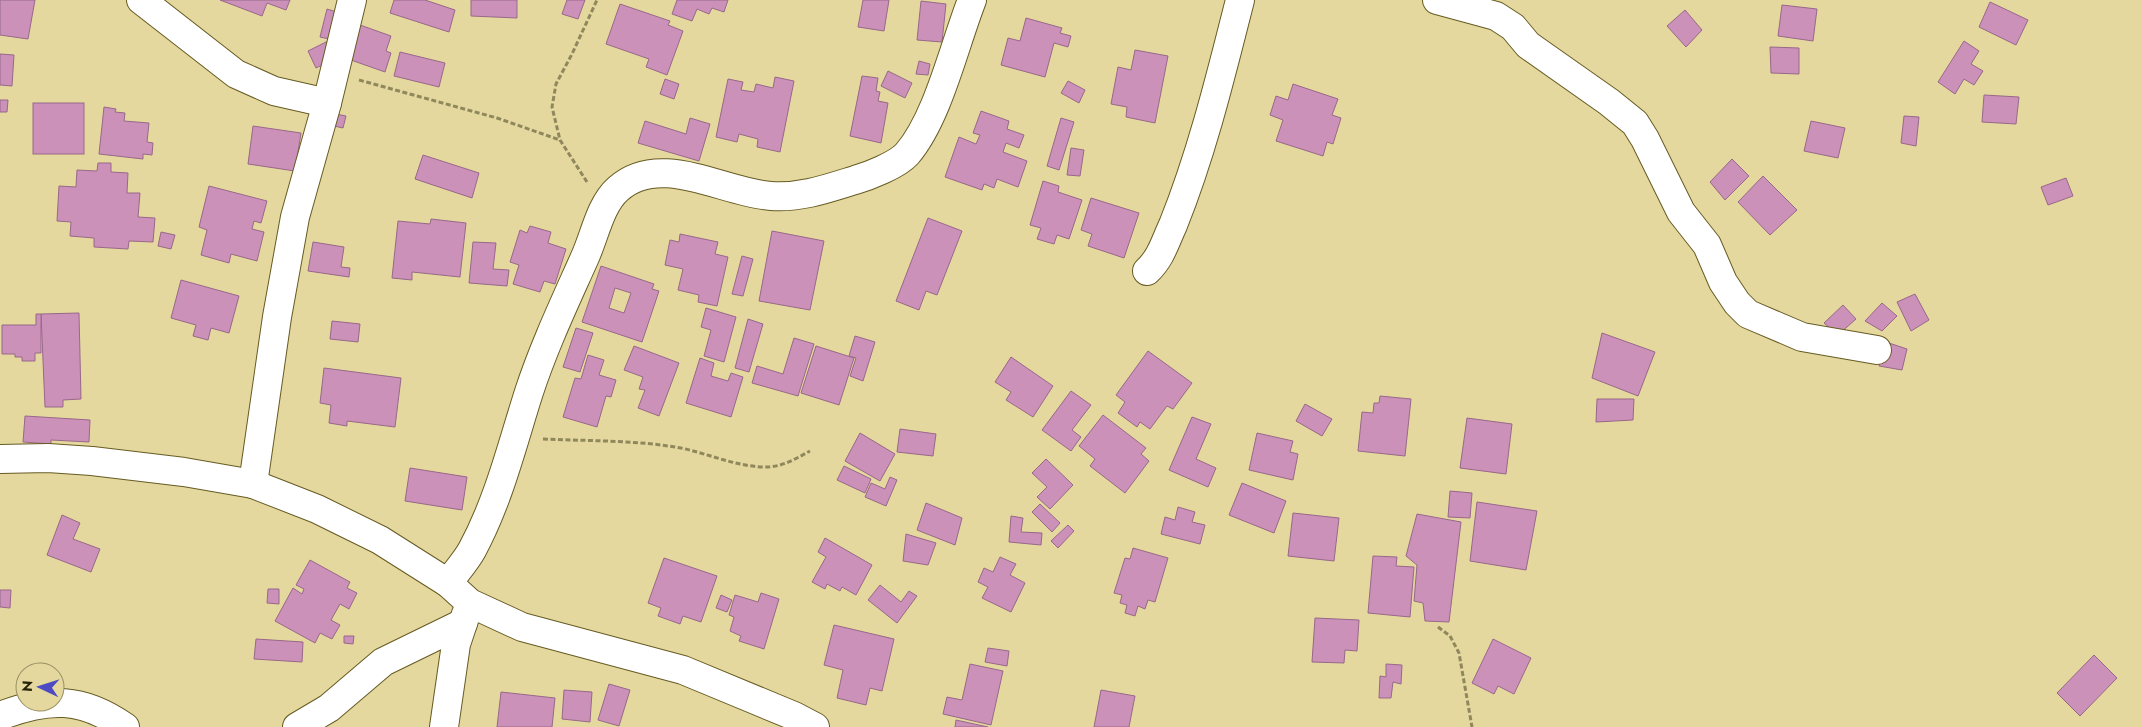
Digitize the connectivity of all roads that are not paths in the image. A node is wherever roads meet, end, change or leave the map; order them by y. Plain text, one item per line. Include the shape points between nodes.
1 (141, 0) edge
2 (352, 0) edge
3 (972, 0) edge
4 (1240, 0) edge
5 (1437, 0) edge
6 (327, 103) junction
7 (1147, 271) dead end
8 (1877, 350) dead end
9 (0, 459) edge
10 (253, 484) junction
11 (448, 583) junction
12 (467, 613) junction
13 (0, 716) edge
14 (126, 727) edge
15 (297, 727) edge
16 (444, 727) edge
17 (815, 727) edge

1 - 6 street via 236,74 274,91
2 - 6 street
3 - 11 street via 920,136 905,157 870,176 806,196 769,196 672,173 633,178 617,189 603,207 596,232 554,328 484,526 471,552
4 - 7 street via 1184,196 1157,261
5 - 8 street via 1496,16 1512,26 1528,45 1635,123 1681,212 1707,245 1723,282 1748,314 1802,337
6 - 10 street via 295,217
9 - 10 street via 48,458 92,462 184,472
10 - 11 street via 317,509 380,540
11 - 12 street
12 - 15 street via 383,662 329,708
12 - 16 street via 456,644
12 - 17 street via 683,670
13 - 14 street via 63,702 89,706

